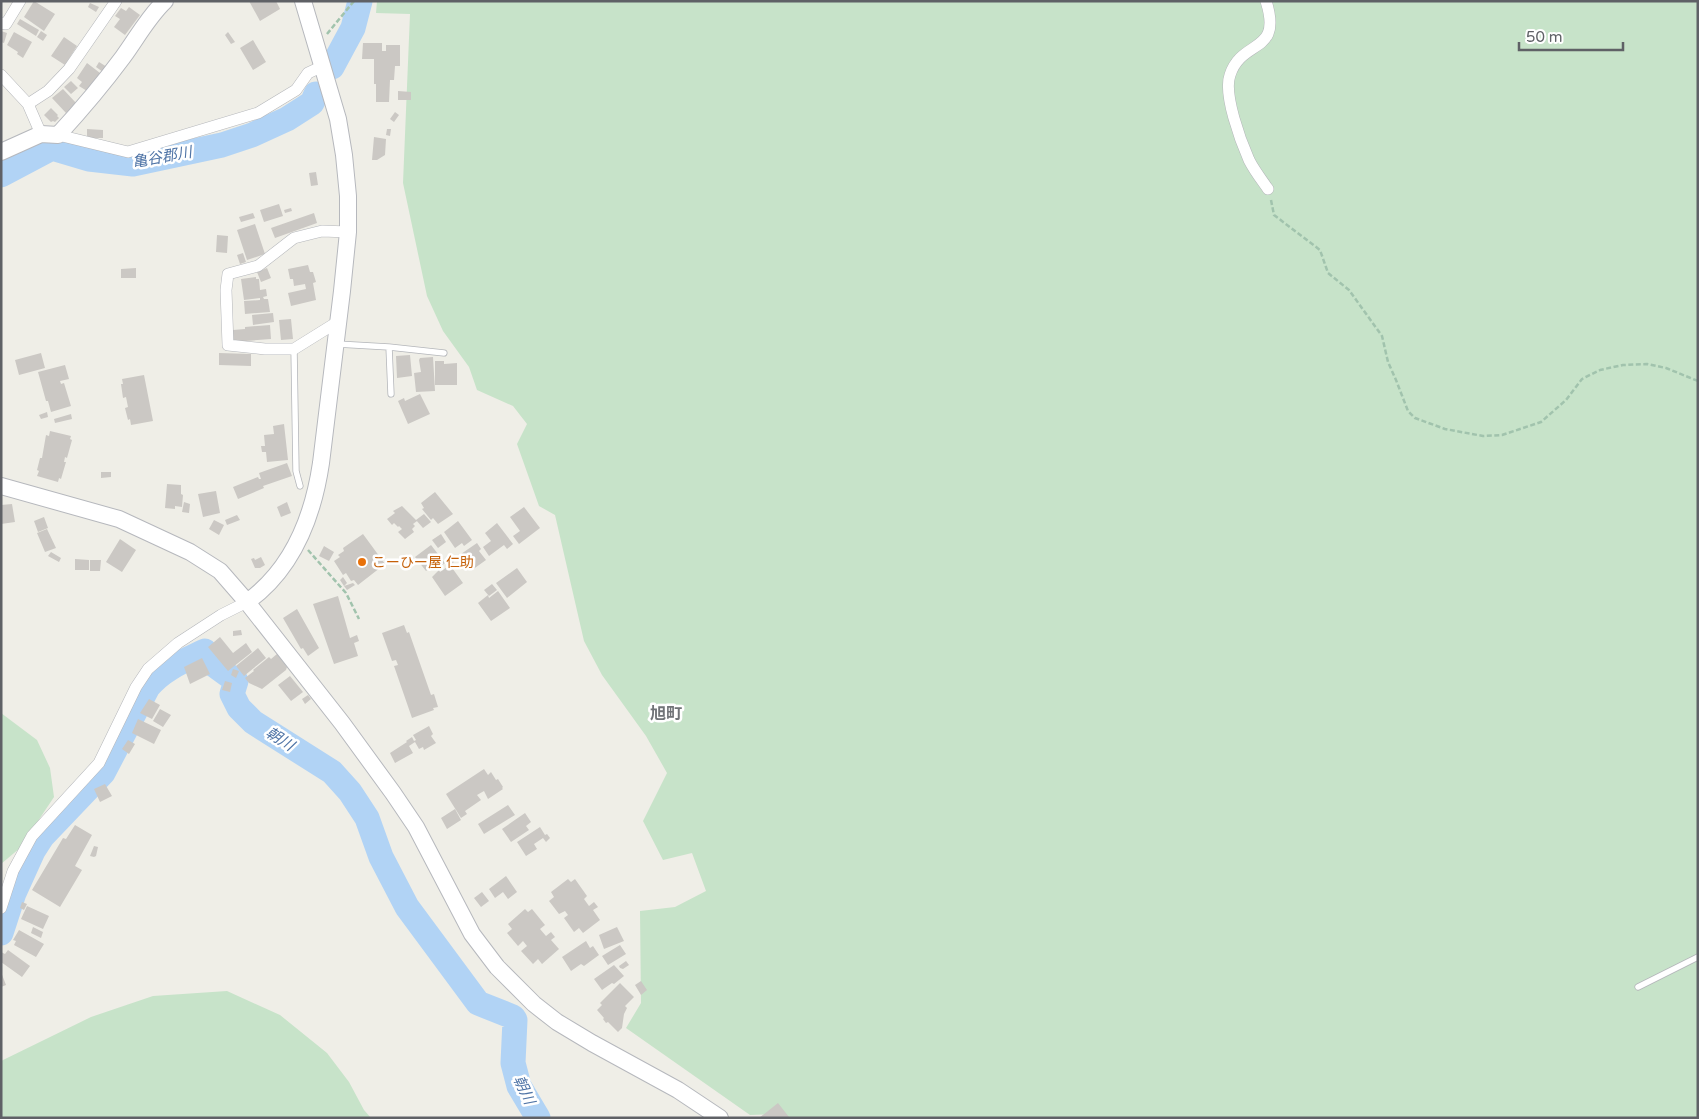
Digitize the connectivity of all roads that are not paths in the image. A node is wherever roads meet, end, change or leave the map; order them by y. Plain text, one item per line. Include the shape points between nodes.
1 (20, 1) edge
2 (116, 1) edge
3 (165, 1) edge
4 (303, 1) edge
5 (1266, 1) edge
6 (1, 23) edge
7 (322, 66) junction
8 (1, 75) edge
9 (28, 104) junction
10 (41, 134) junction
11 (58, 135) junction
12 (1, 152) edge
13 (1268, 189) road end
14 (348, 232) junction
15 (339, 321) junction
16 (335, 344) junction
17 (388, 347) junction
18 (294, 349) junction
19 (444, 353) dead end
20 (391, 394) dead end
21 (1, 486) edge
22 (300, 486) dead end
23 (247, 602) junction
24 (1, 908) edge
25 (1698, 958) edge
26 (1638, 988) dead end
27 (720, 1118) edge

1 - 6 street via 6,24
2 - 9 street via 69,69 48,91
3 - 11 street via 94,95
4 - 7 street
5 - 13 street via 1271,19 1269,34 1262,43 1243,54 1229,76 1229,84 1231,110 1249,160
7 - 11 street via 308,73 296,90 258,112 128,152
7 - 14 street via 338,119 344,155
8 - 9 street
9 - 10 street
10 - 11 street
10 - 12 street
14 - 15 street
14 - 18 street via 322,231 294,238 258,266 228,274 228,345
15 - 16 street
15 - 18 street
16 - 17 lane
16 - 23 street via 319,478 311,506 299,539 284,566
17 - 19 lane
17 - 20 lane
18 - 22 lane via 296,472
21 - 23 street via 120,519 190,552 220,571
23 - 24 street via 220,615 178,643 148,669 99,763 32,836 13,871
23 - 27 street via 393,793 416,827 472,934 497,967 534,1004 558,1022 678,1090
25 - 26 lane

